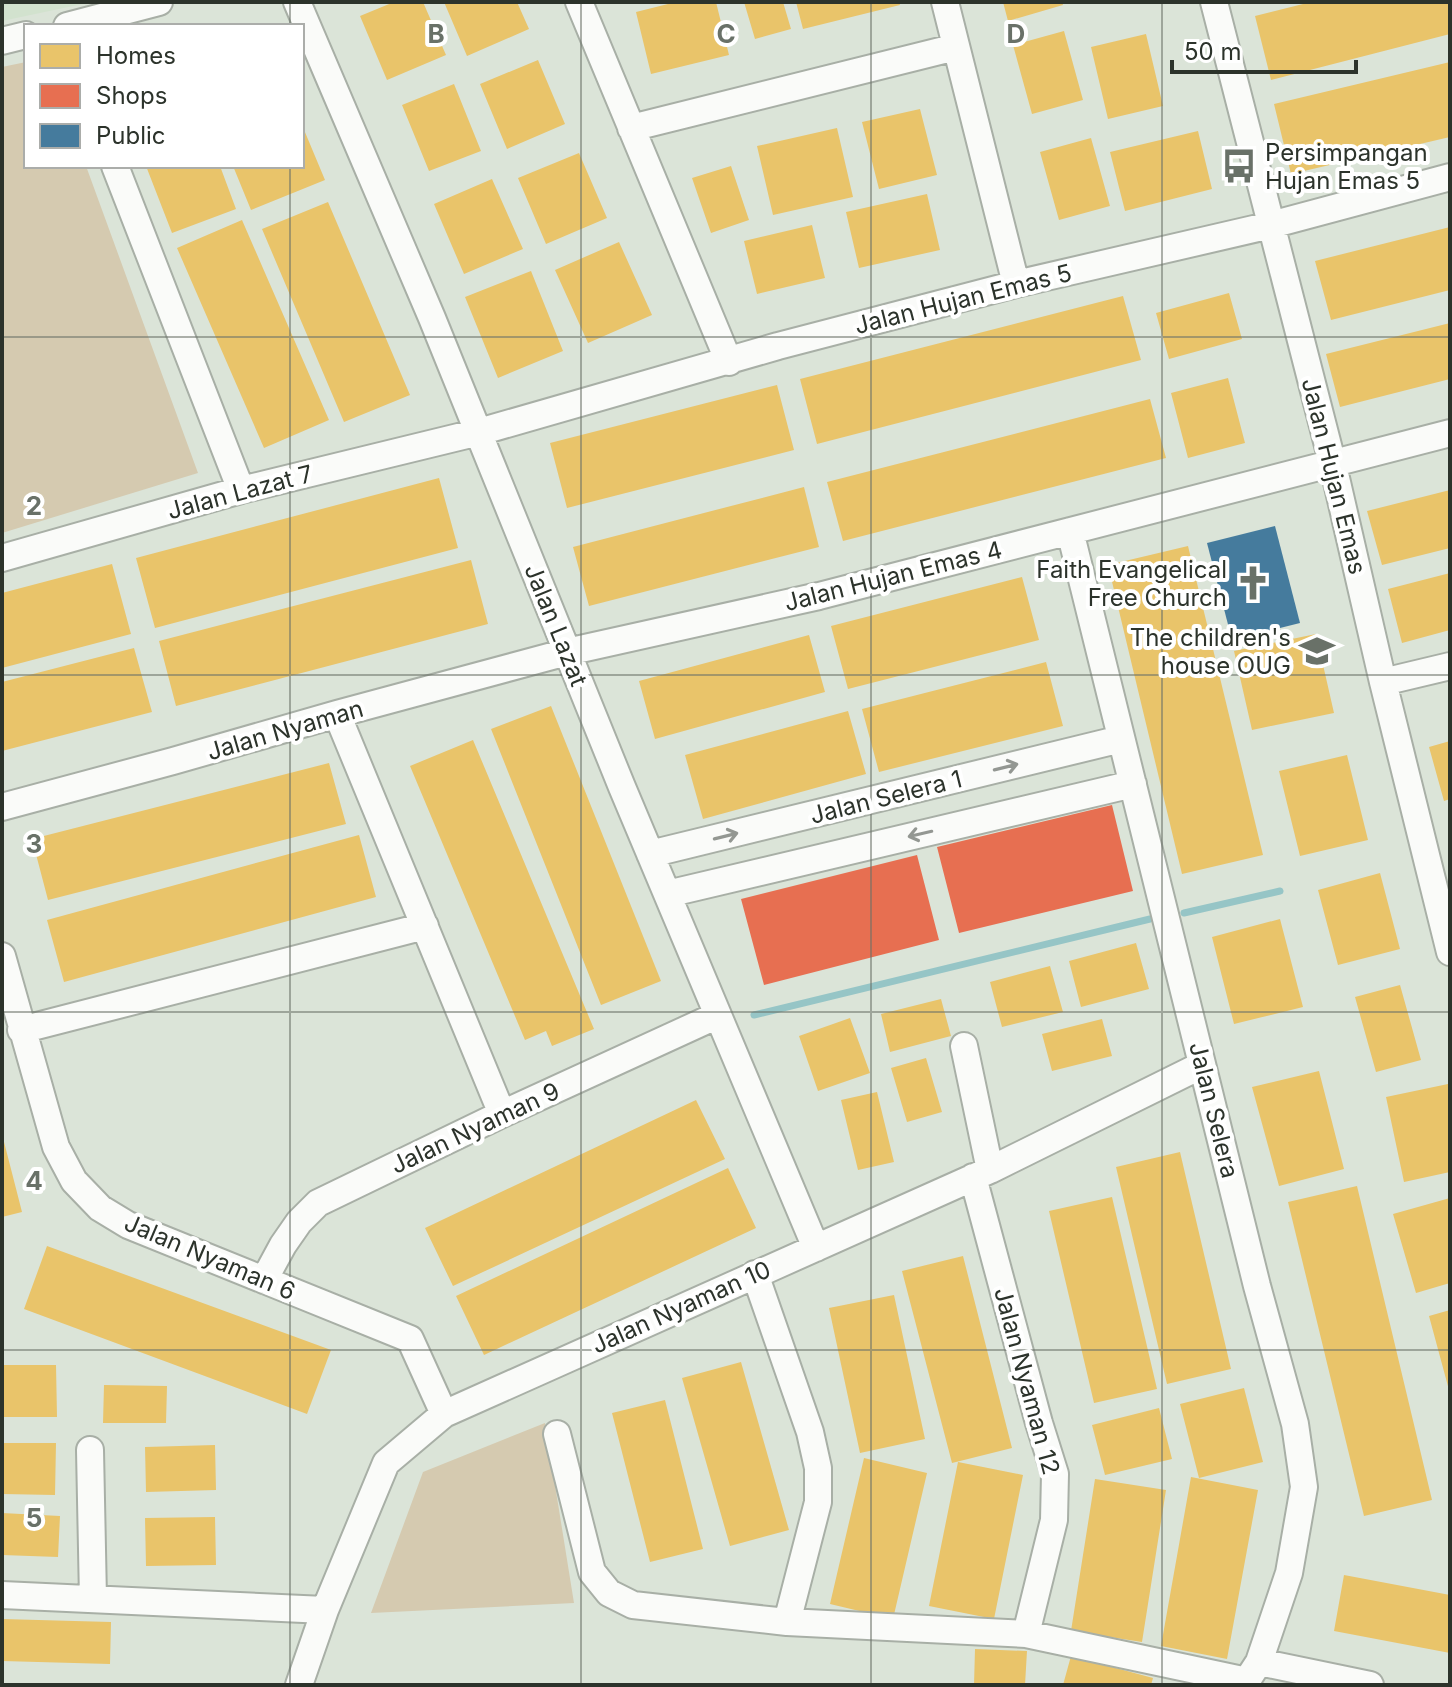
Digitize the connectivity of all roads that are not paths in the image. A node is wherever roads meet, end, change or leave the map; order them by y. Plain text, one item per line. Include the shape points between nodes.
1 (159, 2) edge
2 (297, 2) edge
3 (579, 2) edge
4 (945, 2) edge
5 (1214, 2) edge
6 (75, 24) edge
7 (24, 36) edge
8 (2, 41) edge
9 (956, 47) junction
10 (631, 128) junction
11 (116, 168) edge
12 (1450, 177) edge
13 (1271, 225) junction
14 (1016, 284) junction
15 (729, 362) junction
16 (479, 432) junction
17 (1450, 433) edge
18 (1333, 465) junction
19 (241, 490) junction
20 (1070, 531) junction
21 (2, 558) edge
22 (567, 652) junction
23 (1450, 666) edge
24 (1383, 682) junction
25 (337, 714) junction
26 (1121, 739) junction
27 (1133, 784) junction
28 (2, 807) edge
29 (650, 854) junction
30 (667, 894) junction
31 (425, 926) junction
32 (1449, 948) edge
33 (2, 956) edge
34 (718, 1015) junction
35 (21, 1030) junction
36 (964, 1046) dead end
37 (1202, 1065) junction
38 (502, 1114) junction
39 (982, 1174) junction
40 (816, 1248) junction
41 (755, 1274) junction
42 (264, 1280) junction
43 (444, 1414) junction
44 (557, 1434) dead end
45 (90, 1450) dead end
46 (2, 1595) edge
47 (93, 1599) junction
48 (325, 1610) junction
49 (787, 1622) junction
50 (1026, 1634) junction
51 (1250, 1676) edge
52 (299, 1685) edge
53 (1370, 1685) edge

1 - 6 street
2 - 16 street, Jalan Lazat
3 - 10 street
4 - 9 street
5 - 13 street, Jalan Hujan Emas
7 - 8 street
9 - 10 street
9 - 14 street
10 - 15 street
11 - 19 street
12 - 13 street, Jalan Hujan Emas 5
13 - 14 street, Jalan Hujan Emas 5
13 - 18 street, Jalan Hujan Emas
14 - 15 street, Jalan Hujan Emas 5
15 - 16 street, Jalan Hujan Emas 5
16 - 19 street, Jalan Lazat 7
16 - 22 street, Jalan Lazat
17 - 18 street, Jalan Hujan Emas 4
18 - 20 street, Jalan Hujan Emas 4
18 - 24 street, Jalan Hujan Emas
19 - 21 street, Jalan Lazat 7
20 - 22 street, Jalan Hujan Emas 4 via 819,596
20 - 26 street, Jalan Selera
22 - 25 street, Jalan Nyaman
22 - 29 street, Jalan Lazat
23 - 24 street
24 - 32 street, Jalan Hujan Emas
25 - 28 street, Jalan Nyaman
25 - 31 street
26 - 27 street, Jalan Selera
29 -> 26 street, Jalan Selera 1
27 -> 30 street, Jalan Selera 1
27 - 37 street, Jalan Selera
29 - 30 street, Jalan Lazat
30 - 34 street, Jalan Lazat
31 - 35 street
31 - 38 street
33 - 35 street, Jalan Nyaman 6
34 - 38 street, Jalan Nyaman 9
34 - 40 street, Jalan Lazat
35 - 42 street, Jalan Nyaman 6 via 56,1147 74,1181 100,1208 128,1225
36 - 39 street, Jalan Nyaman 12
37 - 39 street, Jalan Nyaman 10
37 - 51 street, Jalan Selera via 1295,1424 1304,1487 1289,1573
38 - 42 street, Jalan Nyaman 9 via 318,1203 299,1222
39 - 40 street, Jalan Nyaman 10
39 - 50 street, Jalan Nyaman 12 via 1055,1474 1054,1520
40 - 41 street, Jalan Nyaman 10
41 - 43 street, Jalan Nyaman 10
41 - 49 street via 818,1468 818,1502
42 - 43 street, Jalan Nyaman 6 via 410,1339
43 - 48 street, Jalan Nyaman 10 via 386,1463
44 - 49 street via 592,1572 609,1593 633,1605
45 - 47 street
46 - 47 street
47 - 48 street
48 - 52 street, Jalan Nyaman 10
49 - 50 street
50 - 51 street
51 - 53 street

